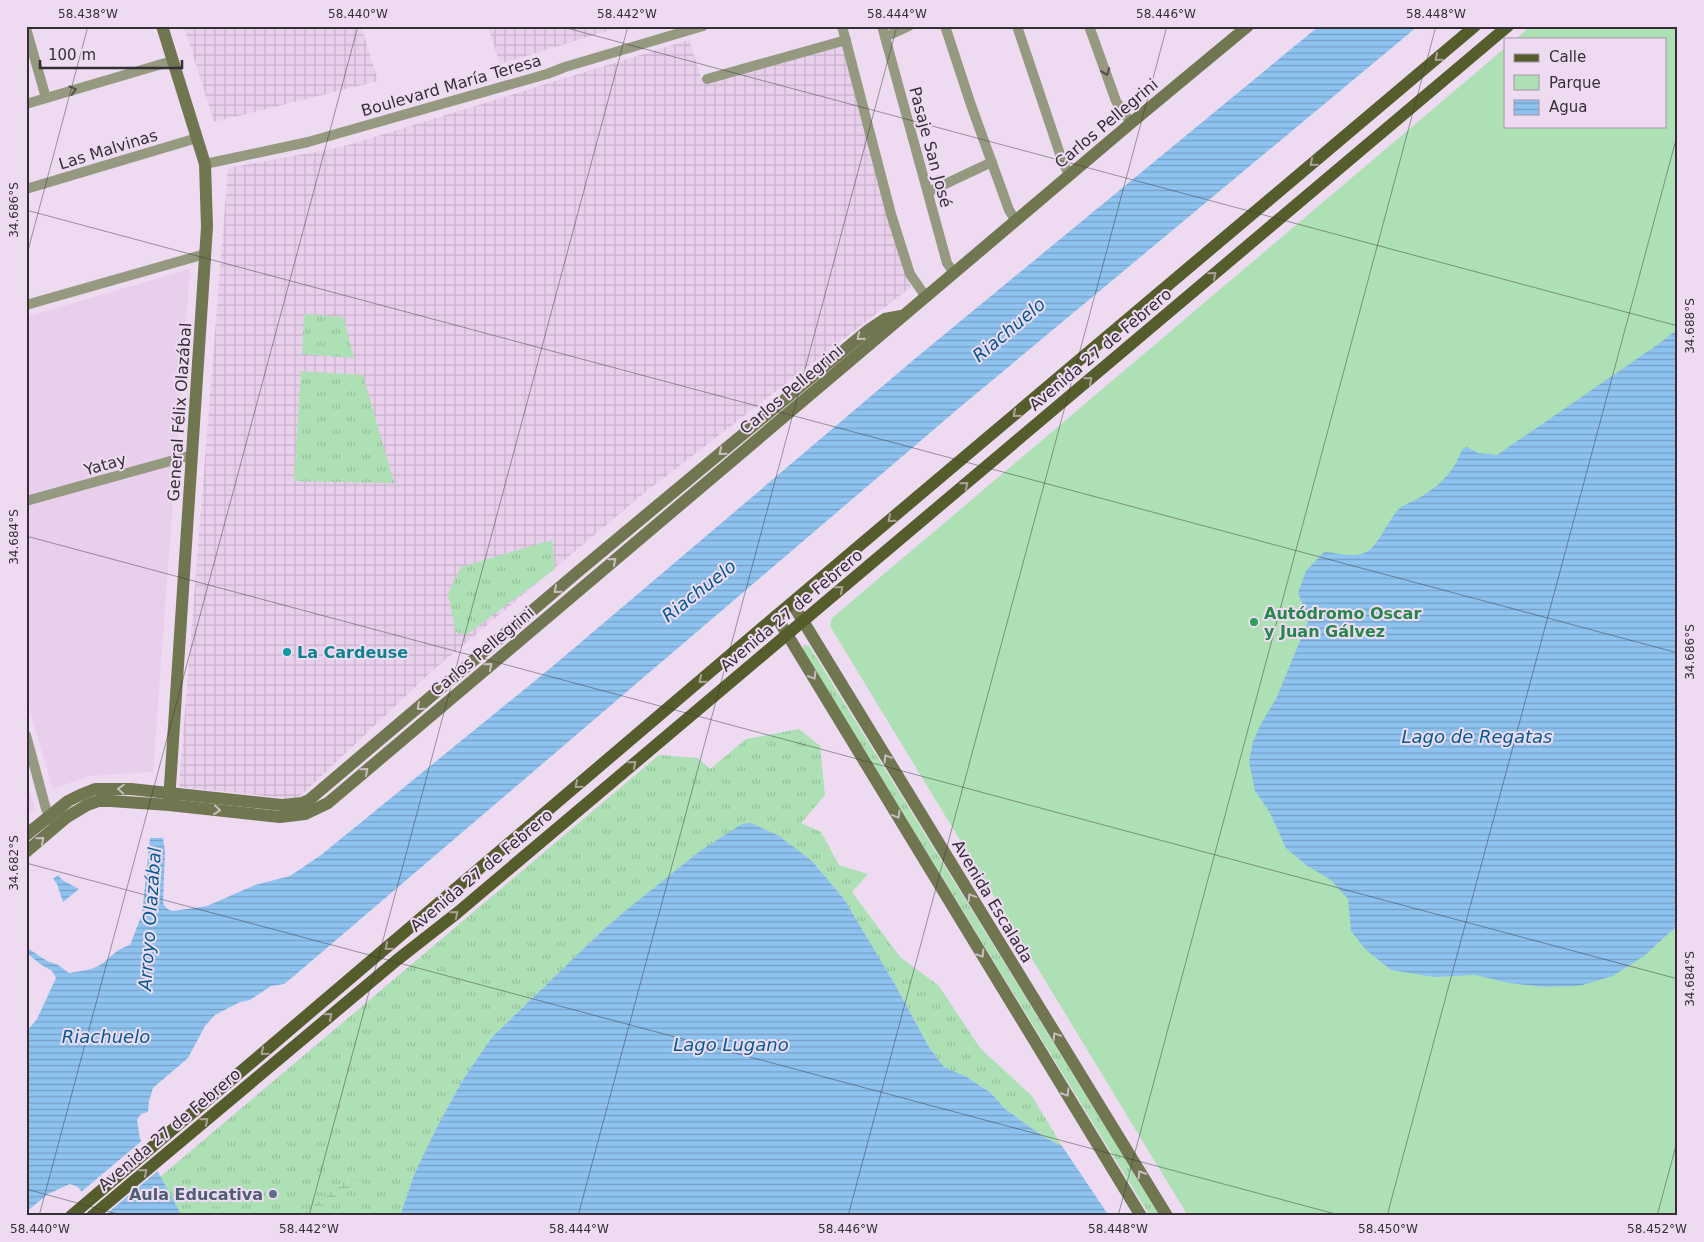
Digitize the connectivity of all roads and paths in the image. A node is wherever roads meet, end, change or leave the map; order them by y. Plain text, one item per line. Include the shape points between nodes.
1 (162, 26) edge
2 (703, 26) edge
3 (842, 26) edge
4 (882, 26) edge
5 (909, 26) edge
6 (945, 26) edge
7 (1017, 26) edge
8 (1089, 26) edge
9 (1475, 26) edge
10 (1508, 26) edge
11 (26, 28) edge
12 (1242, 29) edge
13 (885, 37) junction
14 (846, 40) junction
15 (172, 61) junction
16 (707, 79) dead end
17 (46, 98) junction
18 (26, 104) edge
19 (1131, 123) junction
20 (198, 138) junction
21 (992, 162) junction
22 (205, 164) junction
23 (1069, 175) junction
24 (26, 189) edge
25 (928, 192) junction
26 (1016, 221) junction
27 (205, 254) junction
28 (954, 273) junction
29 (926, 297) junction
30 (26, 305) edge
31 (192, 455) junction
32 (26, 501) edge
33 (792, 603) junction
34 (776, 616) junction
35 (803, 621) junction
36 (788, 634) junction
37 (26, 735) edge
38 (169, 799) junction
39 (52, 822) junction
40 (26, 836) edge
41 (26, 852) edge
42 (93, 1215) edge
43 (71, 1216) edge
44 (1141, 1216) edge
45 (1167, 1216) edge

1 - 15 main road, General Félix Olazábal
2 - 22 street, Boulevard María Teresa via 308,142
3 - 14 street
4 - 13 street, Pasaje San José
5 - 13 street
6 - 21 street
7 - 23 street
8 -> 19 street via 1116,101
9 -> 33 main road, Avenida 27 de Febrero
35 -> 10 main road, Avenida 27 de Febrero
11 - 17 street
12 - 19 main road, Carlos Pellegrini
13 - 25 street, Pasaje San José
14 - 16 street
14 - 29 street via 891,214 910,274
17 -> 15 street
15 - 20 main road, General Félix Olazábal
17 - 18 street
19 - 23 main road, Carlos Pellegrini
20 - 22 main road, General Félix Olazábal
20 - 24 street, Las Malvinas
21 - 25 street
21 - 26 street
22 - 27 main road, General Félix Olazábal
23 - 26 main road, Carlos Pellegrini
25 - 28 street, Pasaje San José via 947,263
26 - 28 main road, Carlos Pellegrini
27 - 30 street
27 - 31 main road, General Félix Olazábal
28 - 29 main road, Carlos Pellegrini
29 - 38 main road, Carlos Pellegrini via 903,316 885,319 868,331 309,800 282,805
31 - 32 street, Yatay
31 - 38 main road, General Félix Olazábal
33 - 34 main road, Avenida 27 de Febrero
33 - 35 main road, Avenida Escalada
34 - 36 main road
34 -> 43 main road, Avenida 27 de Febrero
35 - 36 main road, Avenida 27 de Febrero
45 -> 35 main road, Avenida Escalada
42 -> 36 main road, Avenida 27 de Febrero
36 -> 44 main road
37 - 39 street
38 - 39 main road, Carlos Pellegrini via 125,789 95,789 80,794
39 - 40 main road, Carlos Pellegrini
41 -> 39 main road, Carlos Pellegrini

